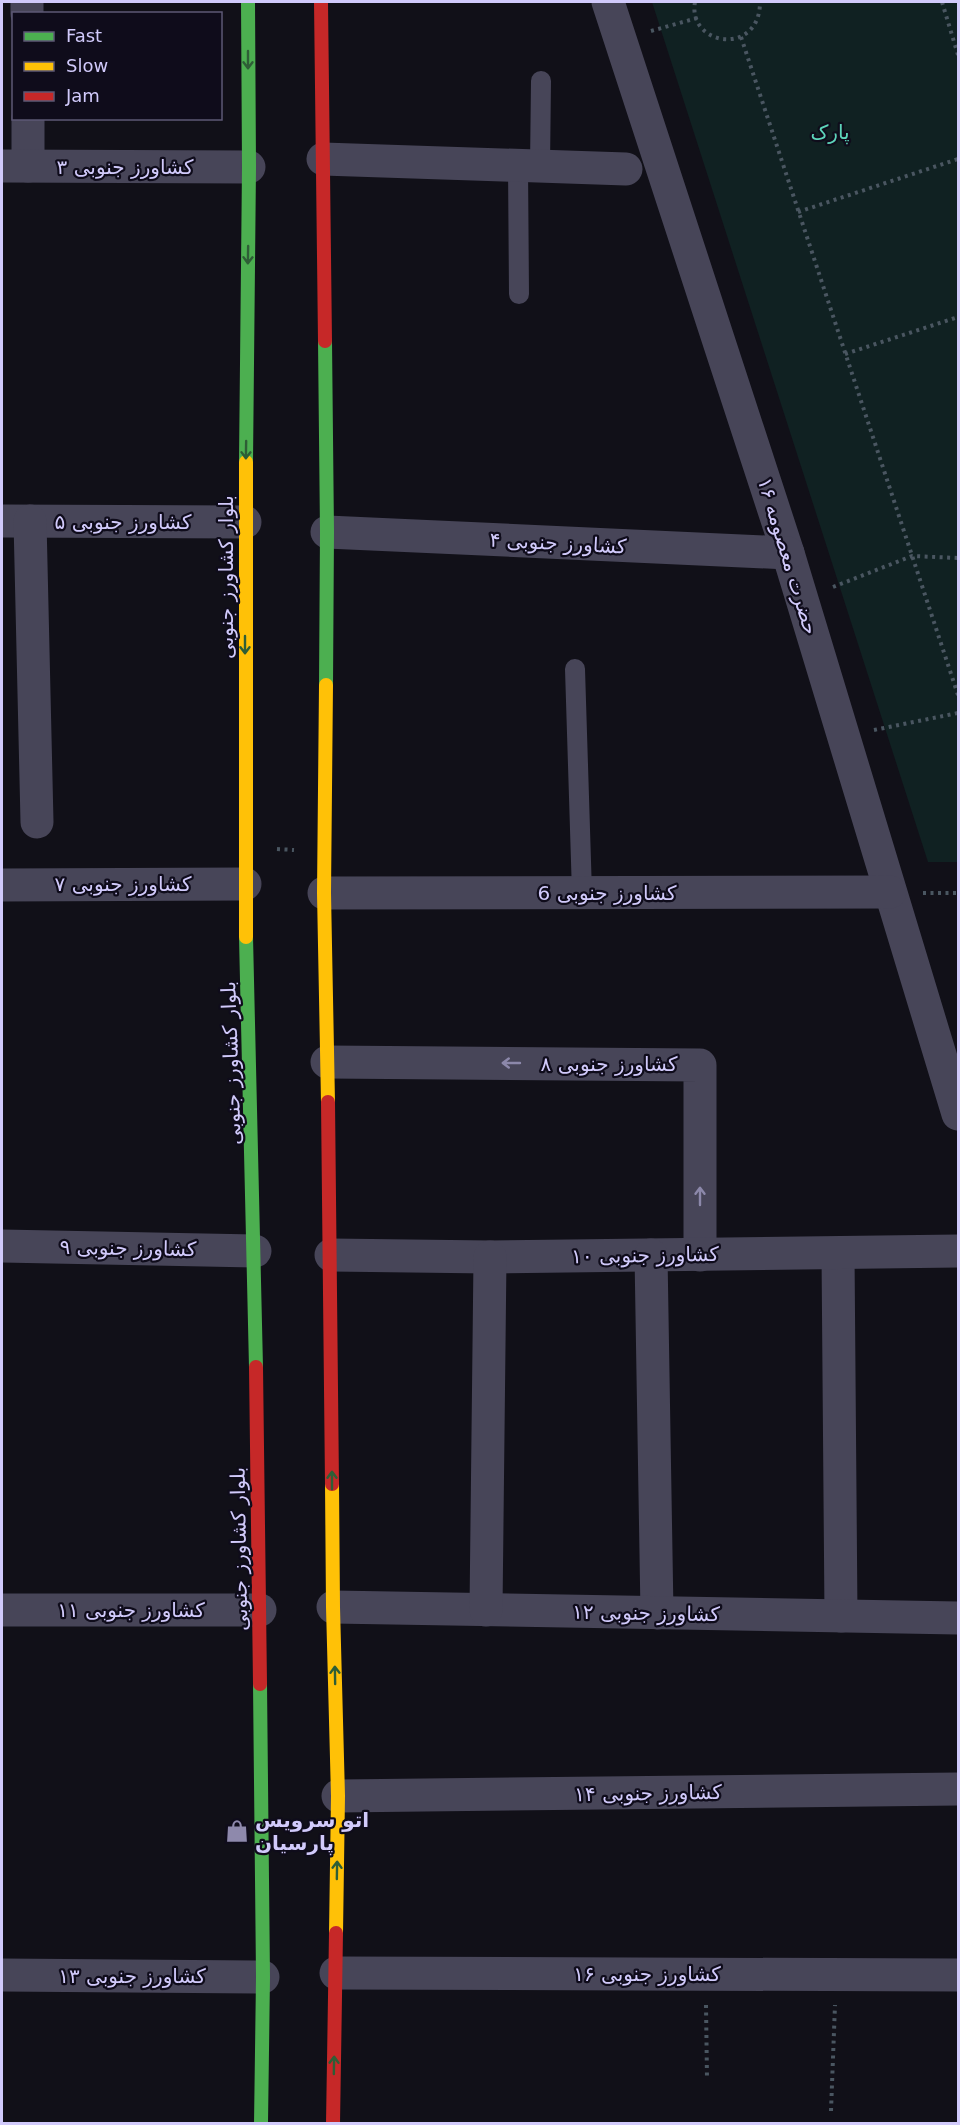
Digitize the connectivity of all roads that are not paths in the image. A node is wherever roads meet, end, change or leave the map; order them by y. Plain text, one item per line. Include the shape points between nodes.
1 (248, 2) edge
2 (321, 2) edge
3 (608, 2) edge
4 (541, 81) dead end
5 (27, 120) edge
6 (323, 159) junction
7 (15, 166) edge
8 (529, 166) junction
9 (249, 167) junction
10 (626, 169) dead end
11 (519, 294) dead end
12 (16, 521) edge
13 (245, 522) junction
14 (327, 532) junction
15 (788, 554) junction
16 (575, 669) dead end
17 (37, 822) dead end
18 (245, 884) junction
19 (2, 885) edge
20 (890, 892) junction
21 (324, 893) junction
22 (582, 893) junction
23 (327, 1062) junction
24 (958, 1114) edge
25 (2, 1246) edge
26 (255, 1251) junction
27 (958, 1251) edge
28 (838, 1253) junction
29 (331, 1255) junction
30 (651, 1255) junction
31 (700, 1255) junction
32 (490, 1257) junction
33 (333, 1607) junction
34 (2, 1610) edge
35 (260, 1610) junction
36 (486, 1610) junction
37 (657, 1613) junction
38 (841, 1616) junction
39 (958, 1618) edge
40 (958, 1789) edge
41 (338, 1796) junction
42 (336, 1972) junction
43 (2, 1975) edge
44 (958, 1975) edge
45 (263, 1977) junction
46 (261, 2124) edge
47 (333, 2124) edge

1 -> 9 main road, بلوار کشاورز جنوبی
2 - 6 main road
3 - 15 street, حضرت معصومه ۱۶
4 - 8 lane
5 - 7 street
6 - 8 street
6 - 14 main road
7 - 9 street, کشاورز جنوبی ۳
8 - 10 street
8 - 11 lane
9 -> 13 main road, بلوار کشاورز جنوبی
12 - 13 street, کشاورز جنوبی ۵
12 - 17 street
13 -> 18 main road, بلوار کشاورز جنوبی
14 - 15 street, کشاورز جنوبی ۴
14 - 21 main road
15 - 20 street, حضرت معصومه ۱۶
16 - 22 lane
18 - 19 street, کشاورز جنوبی ۷
18 - 26 main road, بلوار کشاورز جنوبی
20 - 22 street, کشاورز جنوبی 6
20 - 24 street, حضرت معصومه ۱۶
21 - 22 street, کشاورز جنوبی 6
21 - 23 main road
23 - 29 main road
31 -> 23 street, کشاورز جنوبی ۸ via 700,1065
25 - 26 street, کشاورز جنوبی ۹
26 - 35 main road, بلوار کشاورز جنوبی
27 - 28 street, کشاورز جنوبی ۱۰
28 - 31 street, کشاورز جنوبی ۱۰
28 - 38 street
29 - 32 street, کشاورز جنوبی ۱۰
33 -> 29 main road
30 - 31 street, کشاورز جنوبی ۱۰
30 - 32 street, کشاورز جنوبی ۱۰
30 - 37 street
32 - 36 street
33 - 36 street, کشاورز جنوبی ۱۲
41 -> 33 main road
34 - 35 street, کشاورز جنوبی ۱۱
35 - 45 main road, بلوار کشاورز جنوبی
36 - 37 street, کشاورز جنوبی ۱۲
37 - 38 street, کشاورز جنوبی ۱۲
38 - 39 street, کشاورز جنوبی ۱۲
40 - 41 street, کشاورز جنوبی ۱۴
42 -> 41 main road
42 - 44 street, کشاورز جنوبی ۱۶
47 -> 42 main road
43 - 45 street, کشاورز جنوبی ۱۳
45 - 46 main road, بلوار کشاورز جنوبی

